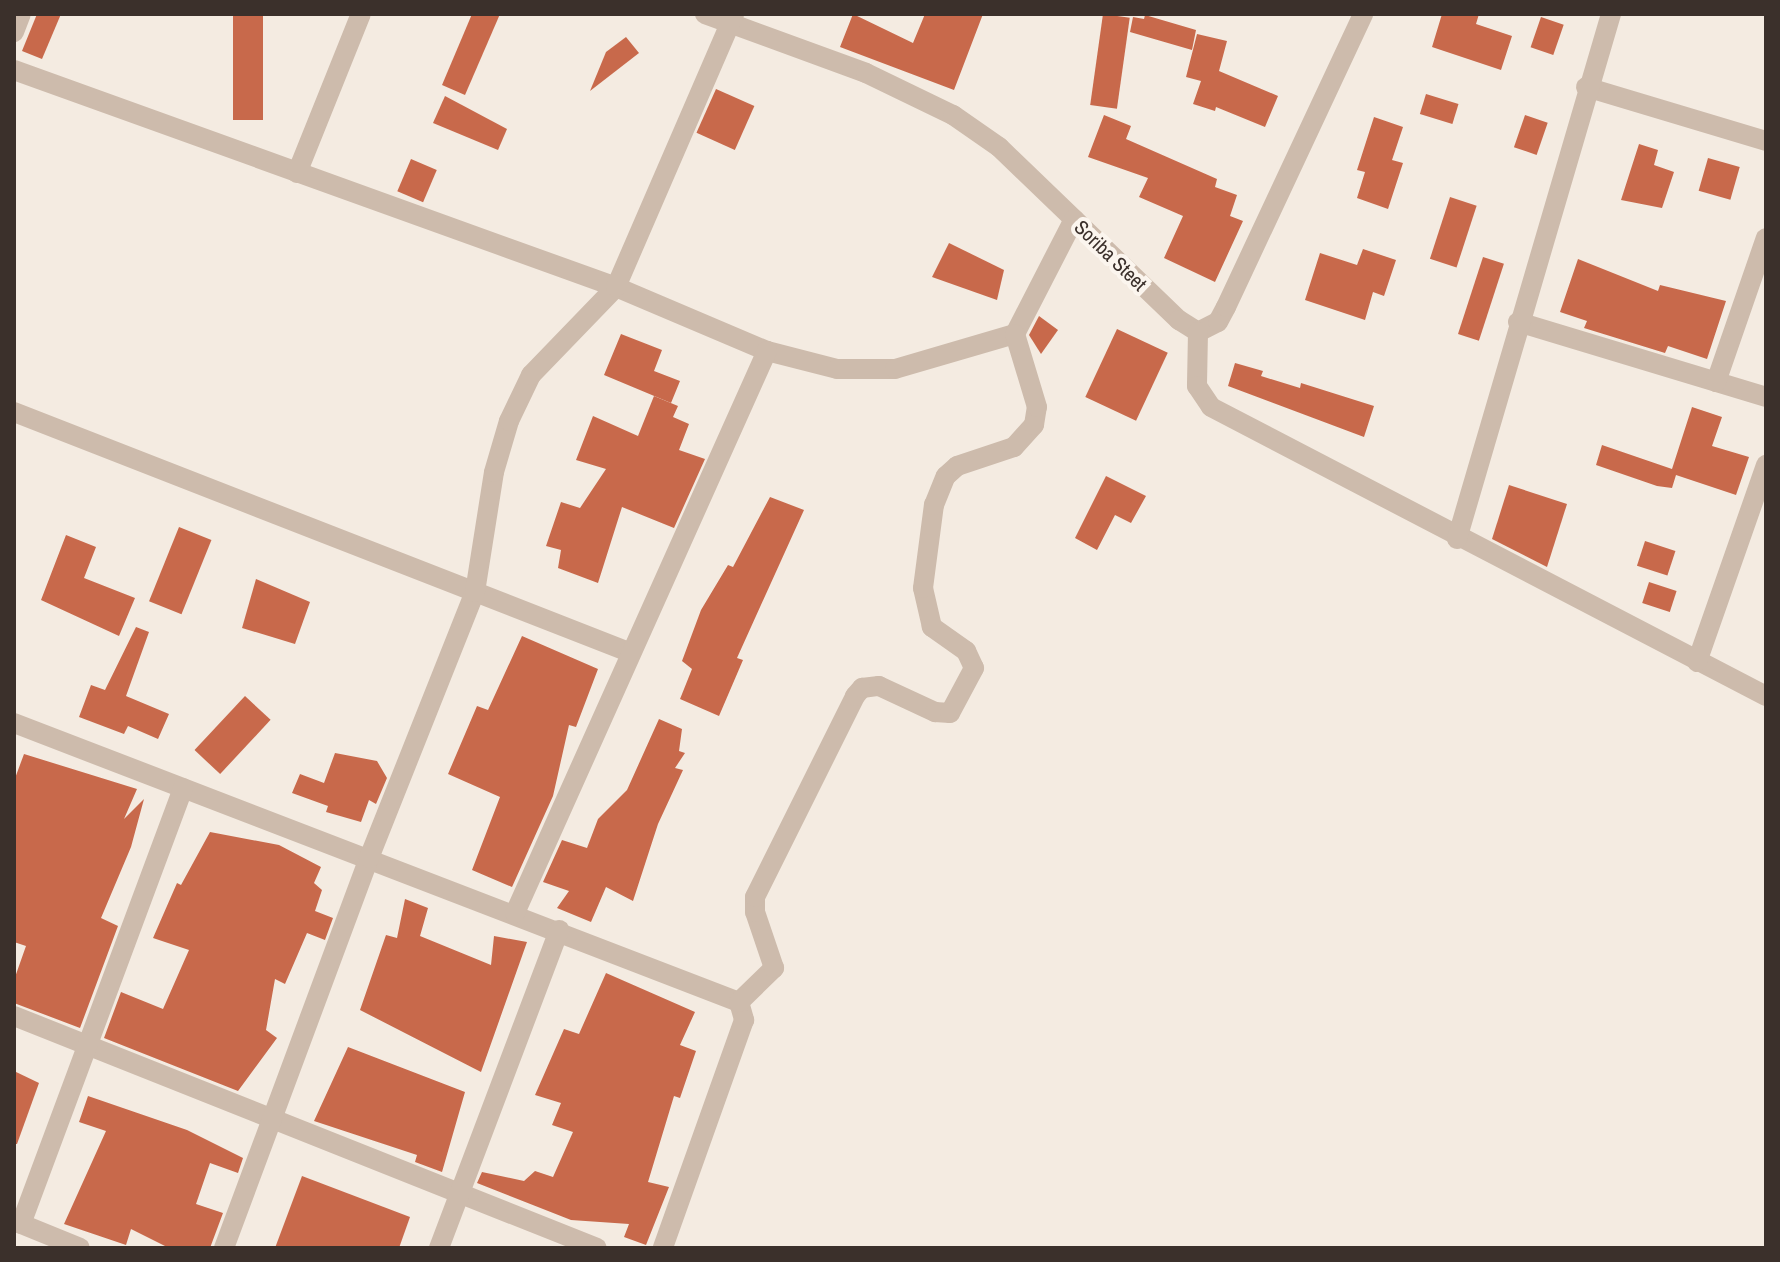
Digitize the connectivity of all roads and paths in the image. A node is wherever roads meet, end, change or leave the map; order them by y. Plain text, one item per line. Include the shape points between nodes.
1 (21, 14) edge
2 (361, 14) edge
3 (705, 14) edge
4 (1363, 14) edge
5 (1611, 14) edge
6 (732, 19) edge
7 (14, 32) edge
8 (14, 70) edge
9 (1586, 87) junction
10 (1766, 141) edge
11 (297, 173) junction
12 (1074, 219) junction
13 (1766, 238) edge
14 (616, 287) junction
15 (1518, 322) junction
16 (1198, 332) junction
17 (1015, 334) junction
18 (767, 351) junction
19 (1716, 382) junction
20 (1766, 397) edge
21 (14, 412) edge
22 (1766, 465) edge
23 (1457, 539) junction
24 (475, 592) junction
25 (629, 652) junction
26 (1697, 662) junction
27 (1766, 696) edge
28 (14, 723) edge
29 (183, 788) junction
30 (369, 858) junction
31 (515, 913) junction
32 (559, 930) junction
33 (739, 1002) junction
34 (14, 1016) edge
35 (84, 1043) junction
36 (274, 1117) junction
37 (460, 1192) junction
38 (17, 1222) edge
39 (80, 1248) edge
40 (224, 1248) edge
41 (439, 1248) edge
42 (597, 1248) edge
43 (663, 1248) edge

1 - 7 street
2 - 11 street
3 - 6 street, Soriba Steet
4 - 16 street via 1222,315 1208,330
5 - 9 street
6 - 12 street, Soriba Steet via 953,115 999,147
6 - 14 street
8 - 11 street
9 - 10 street
9 - 15 street
11 - 14 street
12 - 16 street, Soriba Steet
12 - 17 street
13 - 19 street
14 - 18 street
14 - 24 street via 531,375 509,421 494,472
15 - 19 street
15 - 23 street
16 - 23 street via 1197,386 1211,407
17 - 18 street via 869,372
17 - 33 street via 1037,407 1034,425 1014,447 957,466 946,476 934,505 923,588 932,627 966,651 974,668 950,713 935,712 879,686 862,688 855,696 755,897 774,968
18 - 25 street
19 - 20 street
21 - 24 street
22 - 26 street
23 - 26 street
24 - 25 street
24 - 30 street
25 - 31 street
26 - 27 street
28 - 29 street
29 - 30 street
29 - 35 street
30 - 31 street
30 - 36 street
31 - 32 street
32 - 33 street
32 - 37 street
33 - 43 street via 744,1020
34 - 35 street
35 - 36 street
35 - 38 street
36 - 37 street
36 - 40 street
37 - 41 street
37 - 42 street
38 - 39 street

